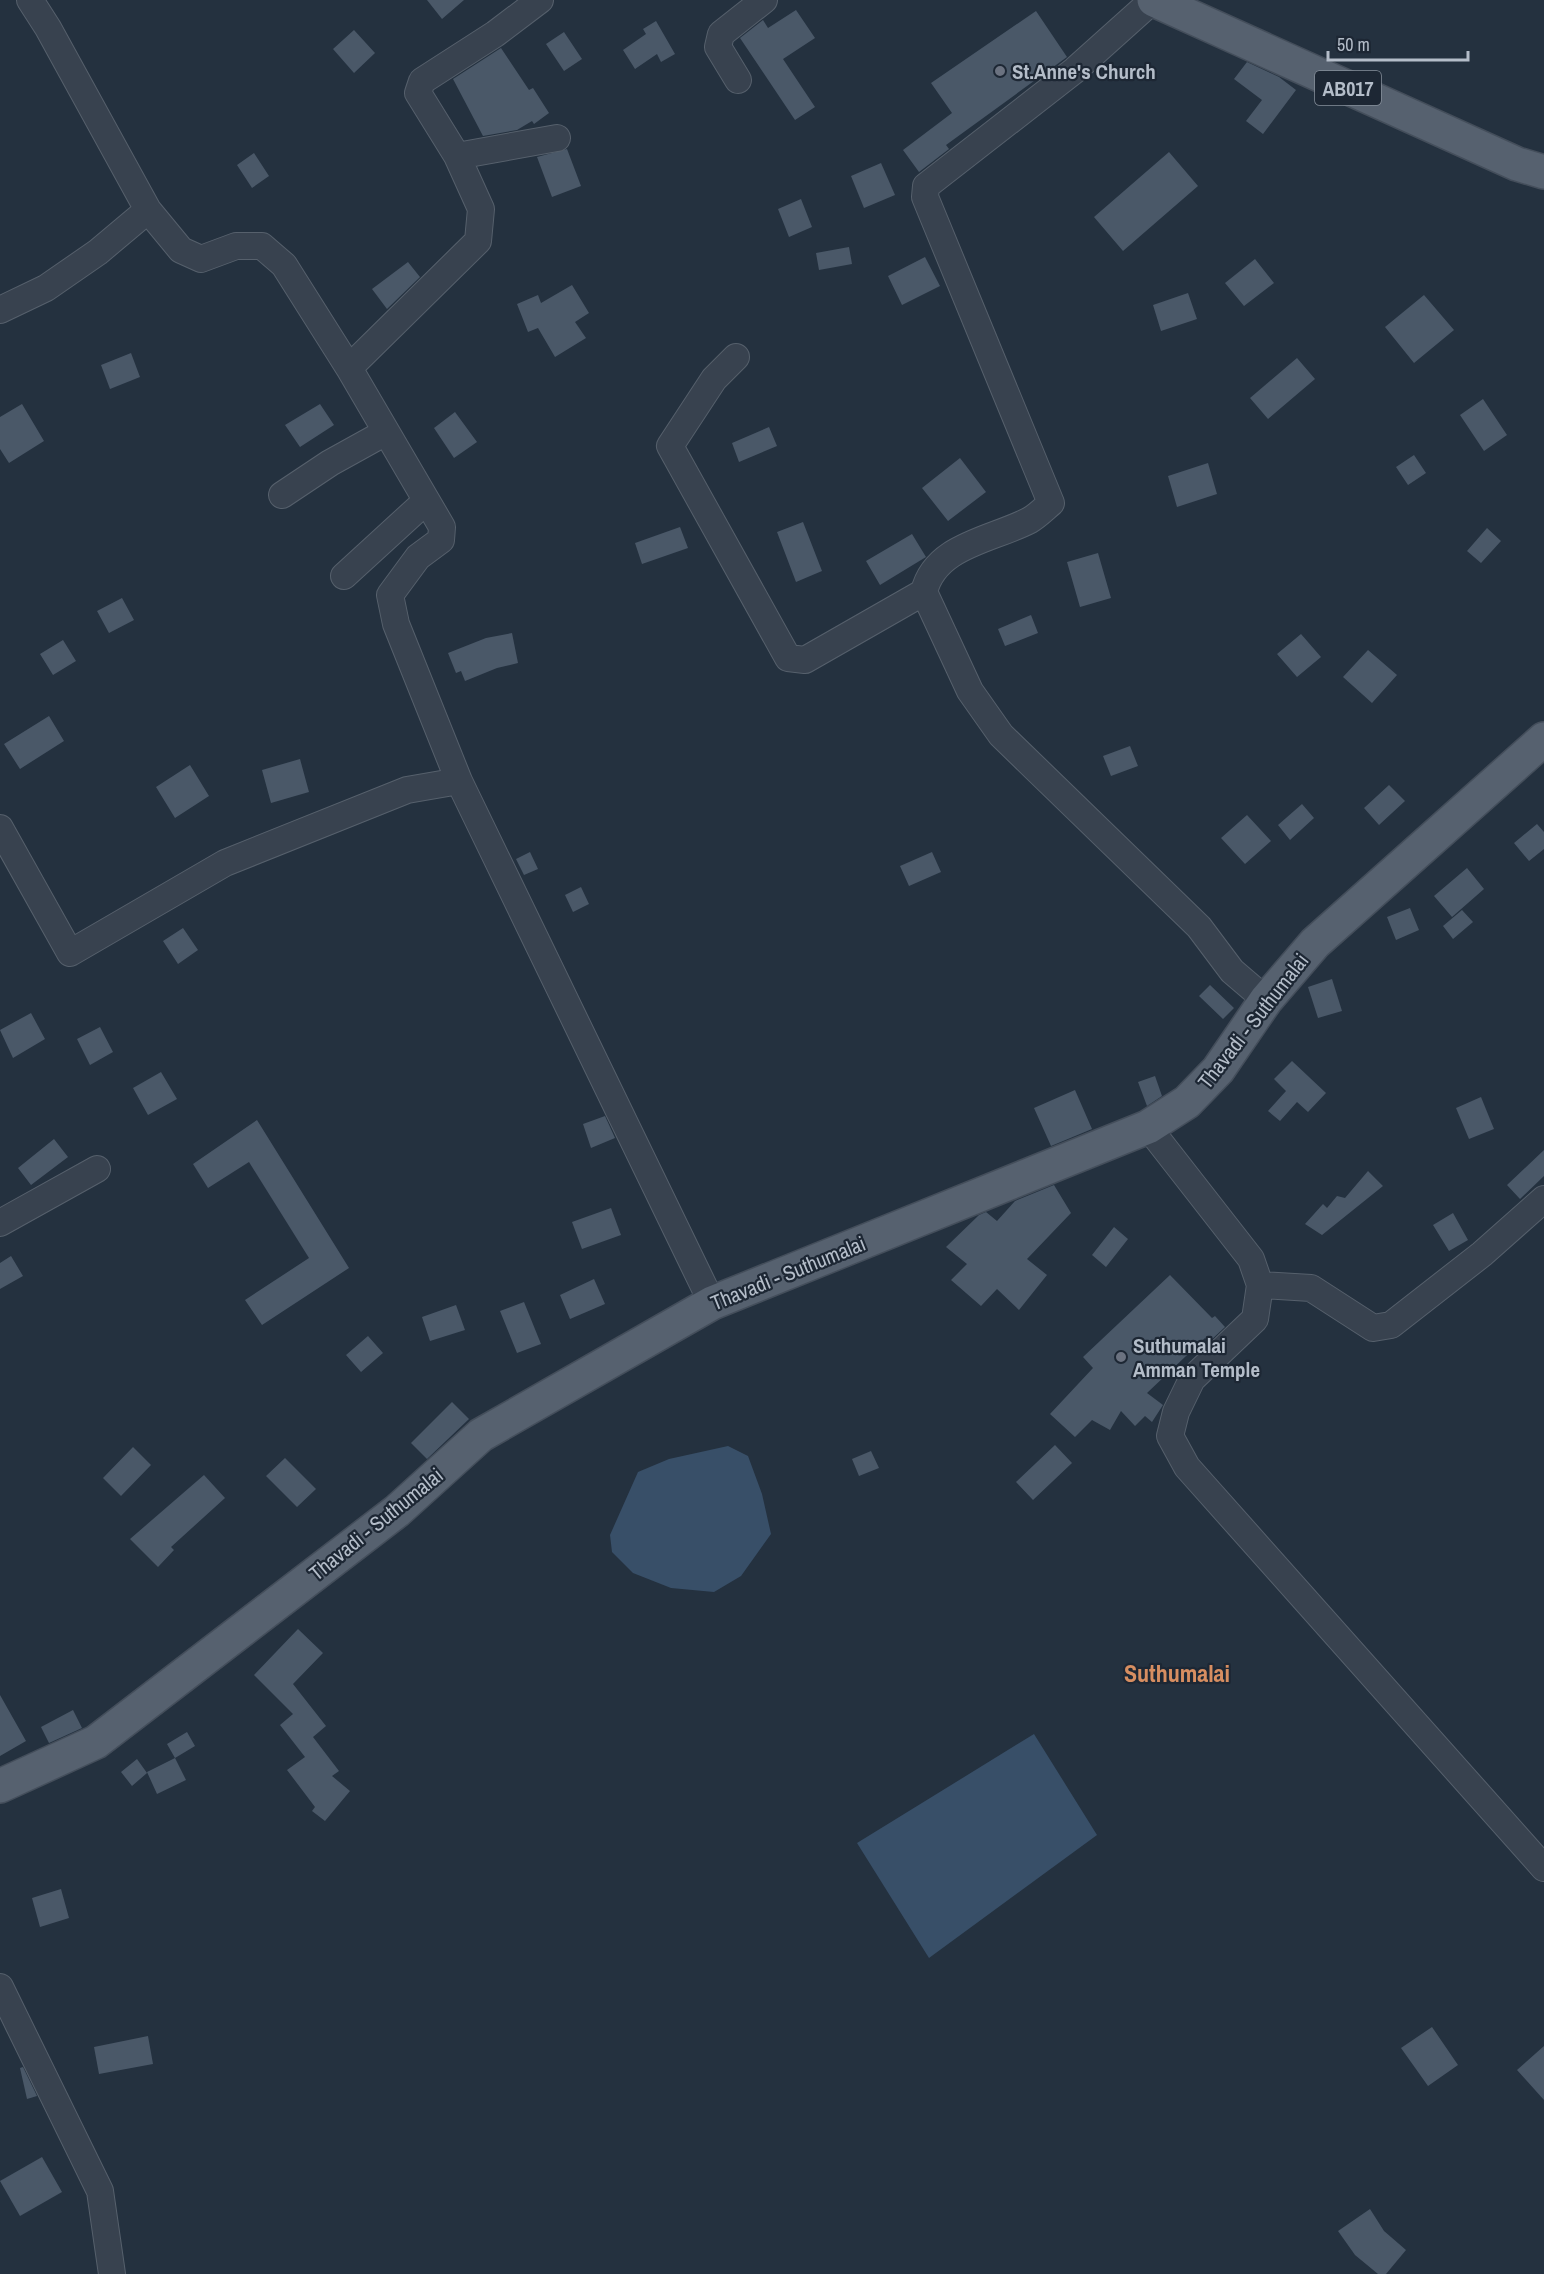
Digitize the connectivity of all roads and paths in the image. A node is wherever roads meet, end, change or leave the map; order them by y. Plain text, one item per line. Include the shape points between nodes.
1 (30, 0) edge
2 (540, 0) edge
3 (764, 0) edge
4 (1154, 0) edge
5 (738, 80) dead end
6 (557, 138) dead end
7 (457, 156) junction
8 (1544, 172) edge
9 (148, 210) junction
10 (0, 310) edge
11 (736, 357) dead end
12 (349, 368) junction
13 (386, 432) junction
14 (282, 495) dead end
15 (426, 501) junction
16 (344, 576) dead end
17 (924, 592) junction
18 (1544, 739) edge
19 (459, 781) junction
20 (0, 828) edge
21 (1266, 1000) junction
22 (1148, 1127) junction
23 (97, 1169) dead end
24 (1544, 1199) edge
25 (0, 1221) edge
26 (1260, 1285) junction
27 (712, 1303) junction
28 (0, 1786) edge
29 (1544, 1868) edge
30 (0, 1987) edge
31 (112, 2274) edge

1 - 9 street
2 - 7 street via 422,81 418,93
3 - 5 street via 721,34 718,47
4 - 8 main road, AB017 via 1517,164
4 - 17 street via 1075,70 926,186 925,197 1051,503 1031,520 954,552 928,576
6 - 7 street
7 - 12 street via 481,209 478,241
9 - 10 street via 46,288
9 - 12 street via 181,250 201,259 236,246 261,246 284,265
11 - 17 street via 714,379 670,446 788,658 805,660
12 - 13 street
13 - 14 street
13 - 15 street
15 - 16 street
15 - 19 street via 441,526 441,540 418,556 390,595 396,624
17 - 21 street via 970,691 1000,735 1199,927 1232,970
18 - 21 main road, Thavadi - Suthumalai via 1315,943
19 - 20 street via 407,790 225,863 70,952
19 - 27 street
21 - 22 main road, Thavadi - Suthumalai via 1218,1070 1187,1102
22 - 26 street via 1251,1259
22 - 27 main road, Thavadi - Suthumalai
23 - 25 street
24 - 26 street via 1482,1254 1391,1325 1372,1328 1311,1288
26 - 29 street via 1256,1319 1192,1379 1176,1412 1170,1436 1187,1467
27 - 28 main road, Thavadi - Suthumalai via 481,1435 397,1511 96,1742
30 - 31 street via 100,2191

